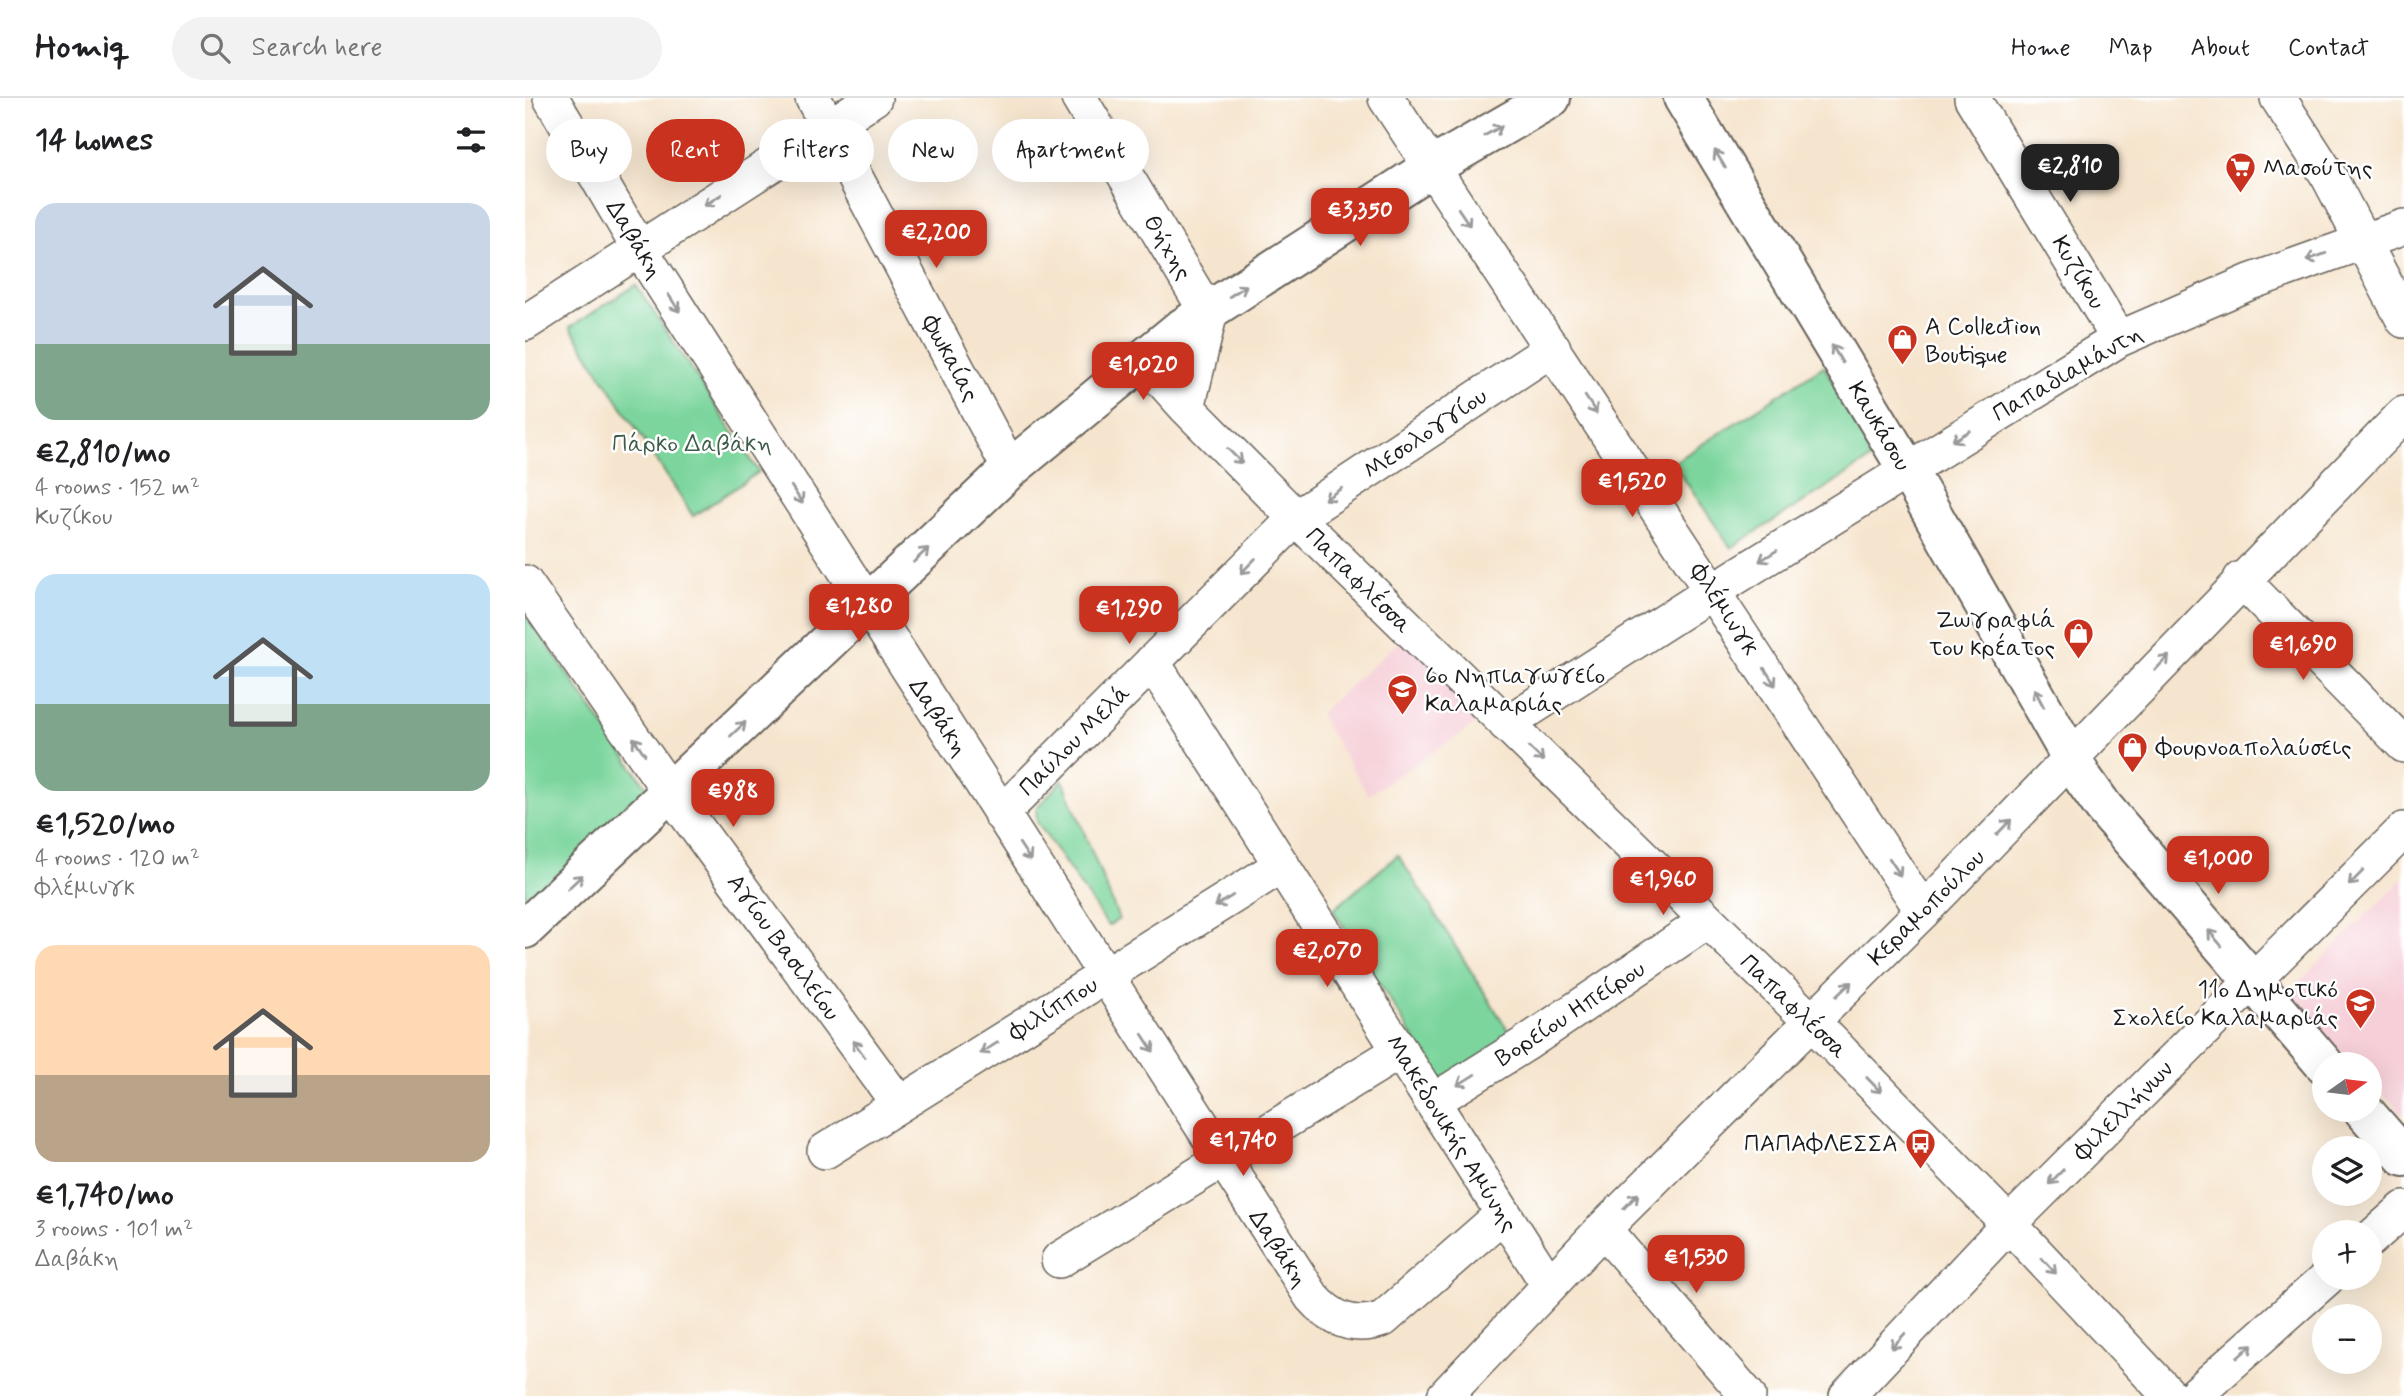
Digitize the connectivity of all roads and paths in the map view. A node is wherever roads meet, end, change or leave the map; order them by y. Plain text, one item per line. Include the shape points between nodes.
1 (551, 98) edge
2 (874, 98) edge
3 (1079, 98) edge
4 (1386, 98) edge
5 (1551, 98) edge
6 (1683, 98) edge
7 (1972, 98) edge
8 (2278, 98) edge
9 (820, 112) edge
10 (1430, 168) junction
11 (2404, 227) edge
12 (2362, 241) junction
13 (639, 248) junction
14 (1207, 312) junction
15 (2404, 320) edge
16 (525, 323) edge
17 (2119, 339) junction
18 (1553, 348) junction
19 (1142, 358) junction
20 (1187, 408) junction
21 (2404, 414) edge
22 (1010, 469) junction
23 (1906, 469) junction
24 (1296, 518) junction
25 (2241, 579) junction
26 (525, 583) edge
27 (1713, 591) junction
28 (868, 606) junction
29 (1152, 662) junction
30 (1506, 724) junction
31 (2404, 745) edge
32 (2070, 758) junction
33 (671, 793) junction
34 (1001, 814) junction
35 (2404, 830) edge
36 (1282, 865) junction
37 (1923, 911) junction
38 (1707, 921) junction
39 (525, 929) edge
40 (1105, 976) junction
41 (2252, 981) junction
42 (1811, 1021) junction
43 (1400, 1051) junction
44 (2314, 1052) edge
45 (1432, 1102) junction
46 (899, 1104) junction
47 (2373, 1122) edge
48 (825, 1151) dead end
49 (2404, 1157) edge
50 (1221, 1158) junction
51 (2404, 1209) edge
52 (1503, 1214) junction
53 (2009, 1224) junction
54 (2382, 1228) edge
55 (1603, 1229) junction
56 (1059, 1260) dead end
57 (1549, 1285) junction
58 (2313, 1290) edge
59 (1445, 1396) edge
60 (1748, 1396) edge
61 (1847, 1396) edge
62 (2170, 1396) edge
63 (2194, 1396) edge

1 - 13 street, Δαβάκη
2 - 9 street
3 - 14 street, Θήχης
4 - 10 street, Φλέμινγκ
10 -> 5 main road
23 -> 6 main road, Καυκάσου
7 - 17 street, Κυζίκου
8 - 12 street via 2329,177
9 -> 13 street
9 - 22 street, Φωκαίας
14 -> 10 main road
10 -> 18 street, Φλέμινγκ
11 - 12 street, Παπαδιαμάντη
12 - 15 street
12 -> 17 street, Παπαδιαμάντη via 2250,282
13 - 16 street
13 -> 28 street, Δαβάκη
14 - 19 main road
14 - 20 street
17 -> 23 street, Παπαδιαμάντη
18 -> 24 street, Μεσολογγίου
18 -> 27 street, Φλέμινγκ
19 - 20 street, Παπαφλέσσα
19 - 22 main road
20 -> 24 street, Παπαφλέσσα
21 - 25 street, Κεραμοπούλου
28 -> 22 main road
23 -> 27 street, Παπαδιαμάντη
32 -> 23 main road, Καυκάσου via 2021,664
24 -> 29 street, Παύλου Μελά
24 - 30 street, Παπαφλέσσα
25 - 31 street
32 -> 25 street, Κεραμοπούλου
33 -> 26 street, Αγίου Βασιλείου
27 - 30 street, Παπαδιαμάντη
27 -> 37 street, Φλέμινγκ
33 -> 28 main road
28 - 34 street, Δαβάκη
29 - 34 street, Παύλου Μελά
29 - 36 street, Μακεδονικής Αμύνης
30 -> 38 street, Παπαφλέσσα
37 -> 32 street, Κεραμοπούλου
41 -> 32 main road, Καυκάσου via 2104,808
39 -> 33 main road
46 -> 33 street, Αγίου Βασιλείου
34 -> 40 street, Δαβάκη
35 -> 41 street, Φιλελλήνων
36 -> 40 street, Φιλίππου
36 - 43 street, Μακεδονικής Αμύνης
42 -> 37 street, Κεραμοπούλου
38 - 42 street, Παπαφλέσσα
38 -> 45 street, Βορείου Ηπείρου
40 -> 46 street, Φιλίππου
40 -> 50 street, Δαβάκη
41 - 44 main road, Καυκάσου
41 -> 53 street, Φιλελλήνων
42 -> 53 street, Παπαφλέσσα
55 -> 42 street, Κεραμοπούλου
43 - 45 street, Μακεδονικής Αμύνης
43 - 50 street
45 - 52 street, Μακεδονικής Αμύνης
46 - 48 street, Φιλίππου
47 - 49 main road
50 - 52 street, Δαβάκη via 1312,1297 1343,1322 1366,1324 1384,1319
50 - 56 street
51 - 54 street
52 - 57 street, Μακεδονικής Αμύνης
53 -> 61 street, Φιλελλήνων
53 -> 62 street, Παπαφλέσσα
55 - 57 street, Κεραμοπούλου
55 - 60 street
57 - 59 street, Κεραμοπούλου
63 -> 58 street

